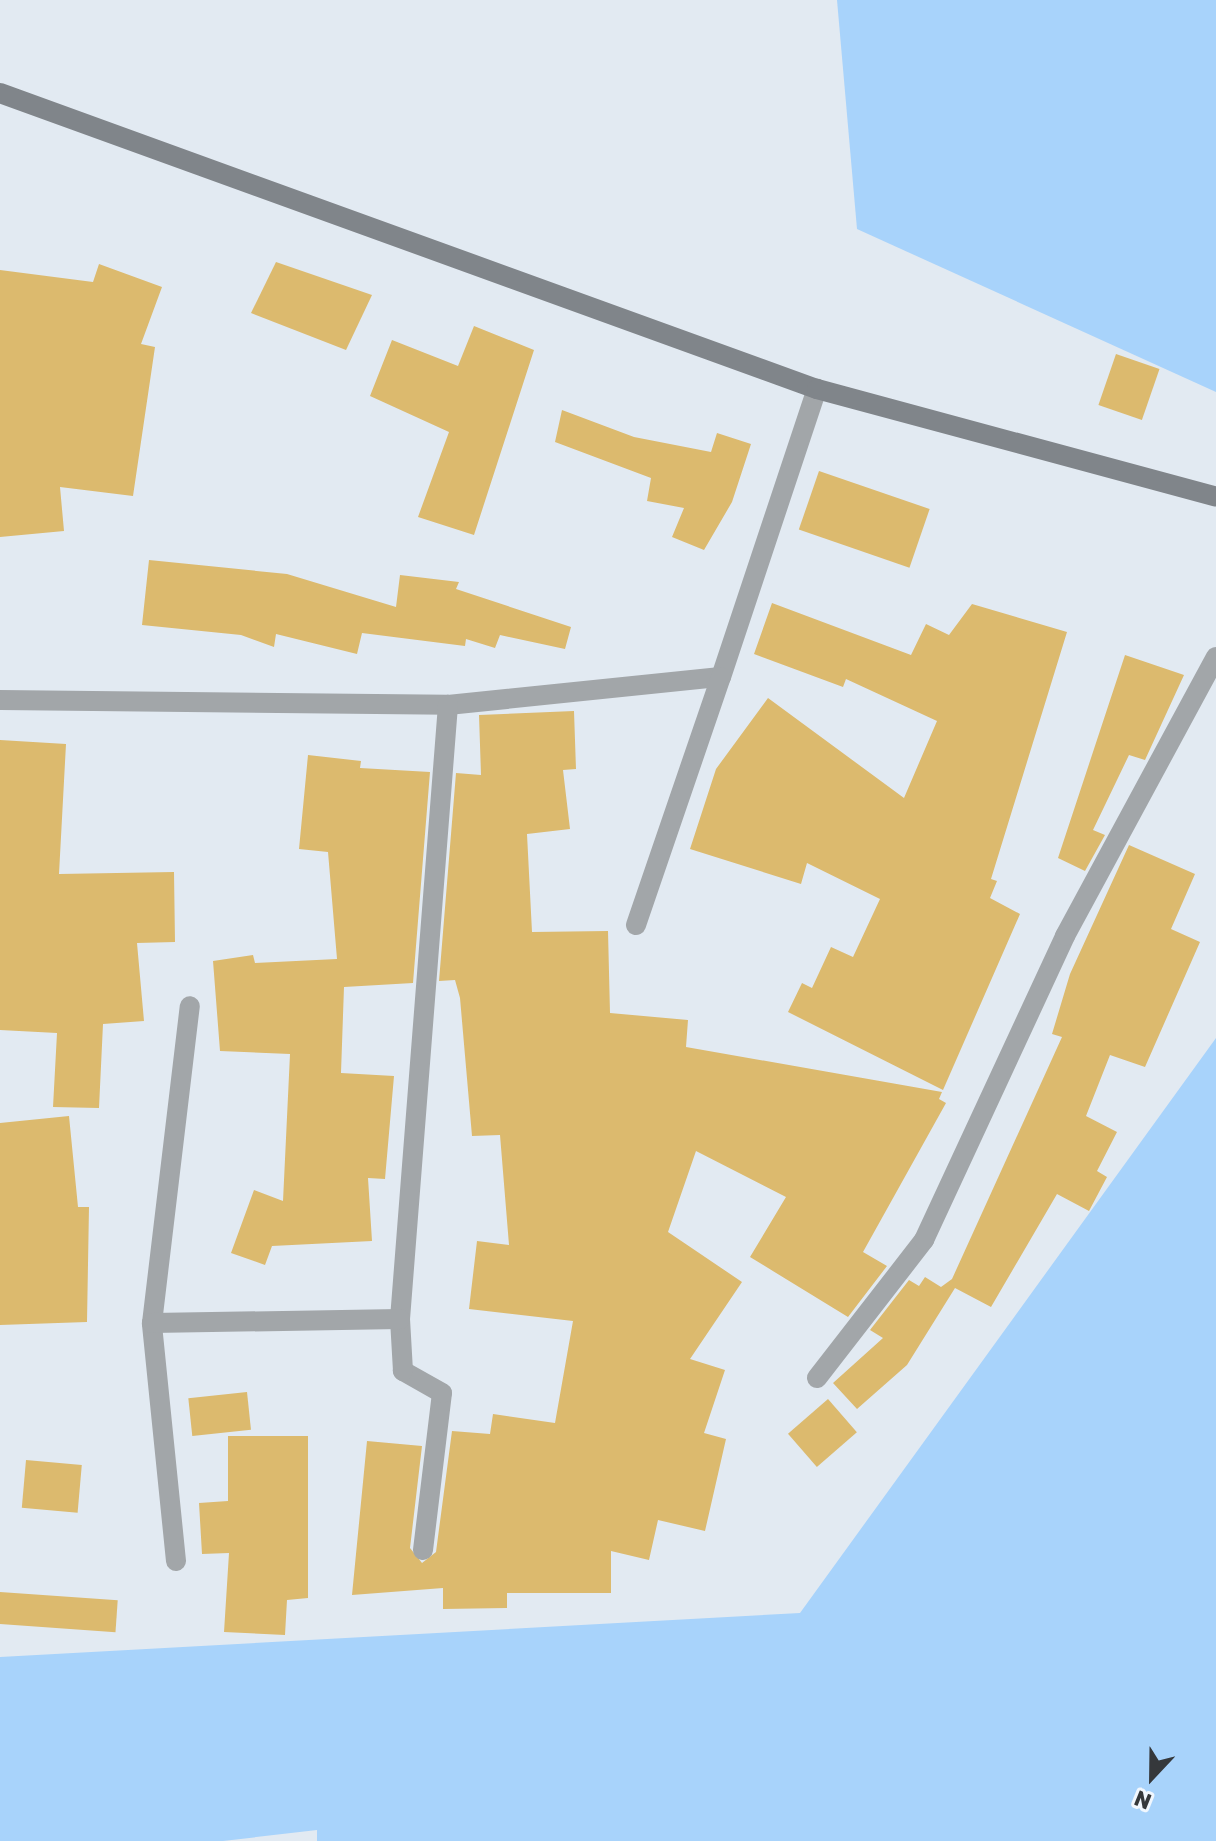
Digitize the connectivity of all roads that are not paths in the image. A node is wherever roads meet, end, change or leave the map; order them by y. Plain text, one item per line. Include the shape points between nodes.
1 (0, 93) edge
2 (817, 389) junction
3 (1216, 497) edge
4 (1216, 657) edge
5 (721, 677) junction
6 (0, 700) edge
7 (448, 705) junction
8 (636, 925) dead end
9 (190, 1006) dead end
10 (400, 1319) junction
11 (152, 1323) junction
12 (817, 1378) dead end
13 (423, 1550) dead end
14 (176, 1561) dead end

1 - 2 street
2 - 3 street
2 - 5 street
4 - 12 street via 1065,936 924,1240
5 - 7 street
5 - 8 street
6 - 7 street
7 - 10 street
9 - 11 street
10 - 11 street
10 - 13 street via 403,1371 442,1393
11 - 14 street

